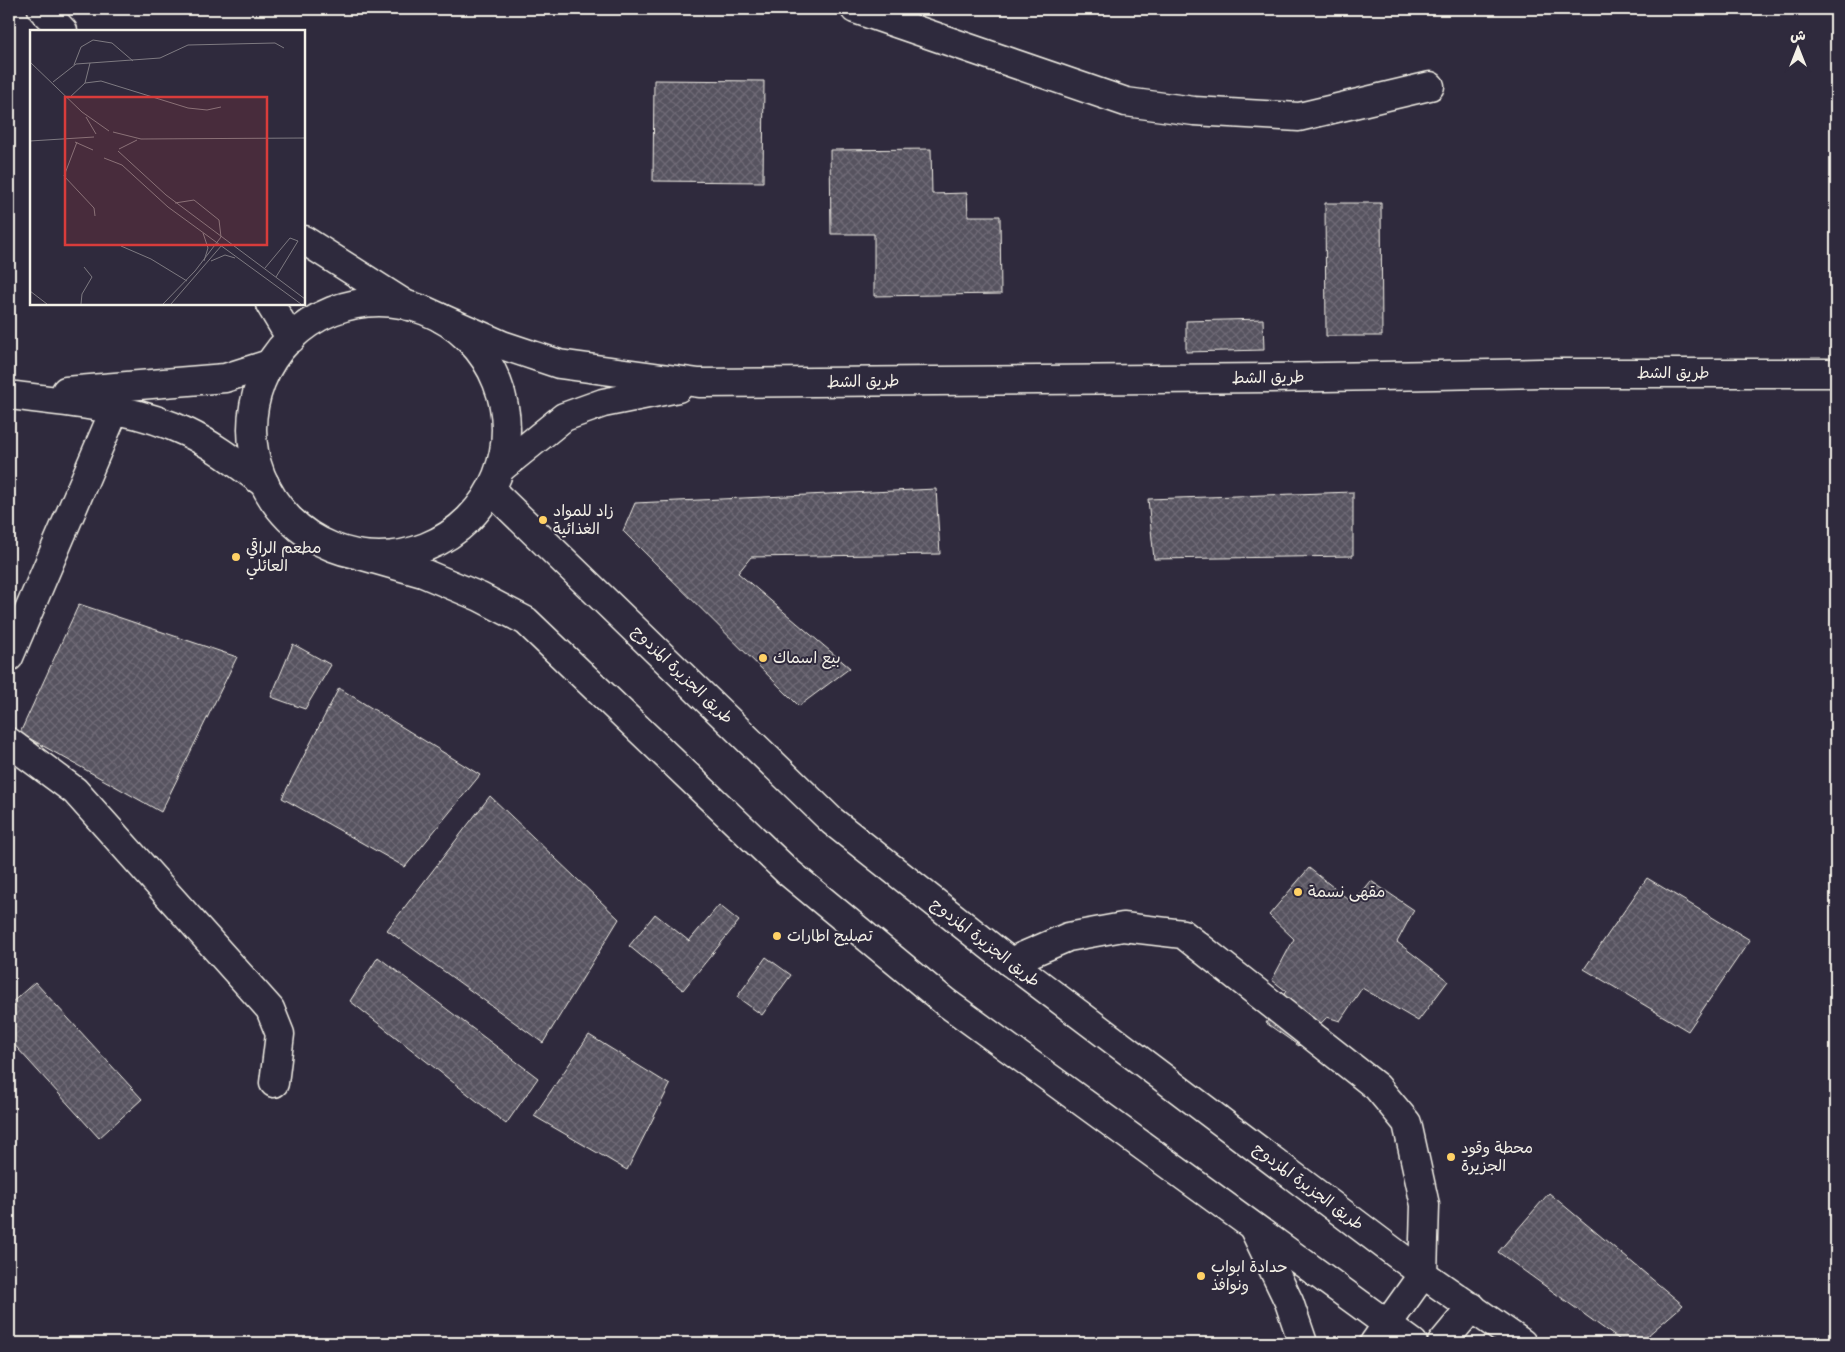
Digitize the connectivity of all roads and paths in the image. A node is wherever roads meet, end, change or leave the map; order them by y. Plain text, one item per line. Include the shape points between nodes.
1 (42, 9) edge
2 (854, 9) edge
3 (62, 30) edge
4 (1430, 86) dead end
5 (305, 241) edge
6 (271, 305) edge
7 (408, 306) junction
8 (441, 318) junction
9 (290, 339) junction
10 (266, 365) junction
11 (1836, 373) edge
12 (699, 383) junction
13 (9, 395) edge
14 (115, 410) junction
15 (496, 480) junction
16 (264, 484) junction
17 (360, 555) junction
18 (9, 656) edge
19 (9, 742) edge
20 (1010, 962) junction
21 (274, 1083) dead end
22 (1253, 1225) junction
23 (1423, 1274) junction
24 (1472, 1307) junction
25 (1380, 1334) edge
26 (1303, 1343) edge
27 (1413, 1343) edge
28 (1442, 1343) edge
29 (1522, 1343) edge

1 - 3 main road
2 - 4 main road via 1126,102 1145,105 1299,117
5 - 7 main road
6 - 9 main road
7 - 8 main road
7 - 9 main road via 358,305 310,323
8 - 12 main road via 502,346 560,364
8 - 15 main road via 469,339 491,367 504,400 507,434
9 - 10 main road
10 - 13 main road via 225,378
10 - 16 main road via 254,407 252,433
11 - 12 main road, طريق الشط via 1540,373
12 - 15 main road via 603,403 564,417
13 - 14 main road
14 - 16 main road via 188,433
14 - 18 main road
15 - 17 main road via 468,521 436,544 399,555
15 - 20 main road, طريق الجزيرة المزدوج via 832,820
16 - 17 main road via 281,510 304,531 330,546
17 - 22 main road via 423,573 526,621 787,871 922,982
19 - 21 main road via 75,790 270,1009 280,1034
20 - 23 main road, طريق الجزيرة المزدوج
20 - 23 main road via 1068,937 1123,927 1183,934 1377,1087 1407,1123 1425,1205
22 - 25 main road
22 - 26 main road via 1289,1302
23 - 24 main road, طريق الجزيرة المزدوج
23 - 25 main road
24 - 28 main road
24 - 29 main road, طريق الجزيرة المزدوج
25 - 27 main road

